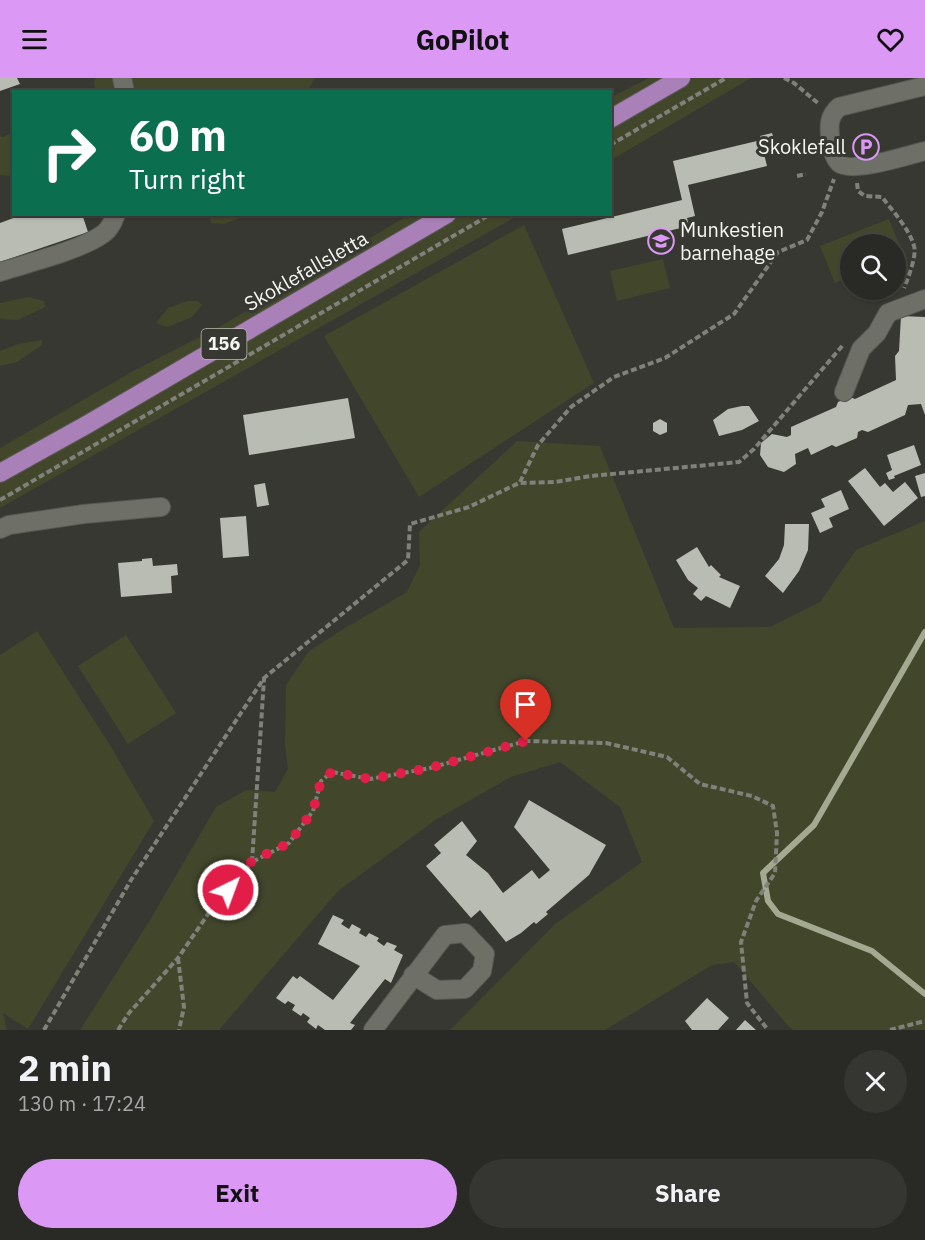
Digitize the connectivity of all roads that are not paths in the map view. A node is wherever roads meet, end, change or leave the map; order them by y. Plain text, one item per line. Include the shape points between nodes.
1 (681, 78) edge
2 (925, 86) edge
3 (612, 118) edge
4 (925, 151) edge
5 (115, 216) edge
6 (444, 216) edge
7 (0, 272) edge
8 (925, 299) edge
9 (844, 393) dead end
10 (0, 473) edge
11 (161, 507) dead end
12 (0, 529) edge
13 (413, 975) dead end
14 (373, 1030) edge

1 - 3 main road
2 - 4 street via 839,107 831,114 829,125 835,156 847,166
5 - 7 street via 104,234 87,243
6 - 10 main road, Skoklefallsletta / 156
8 - 9 street via 888,313 877,333 861,349
11 - 12 street via 84,514
13 - 14 street

